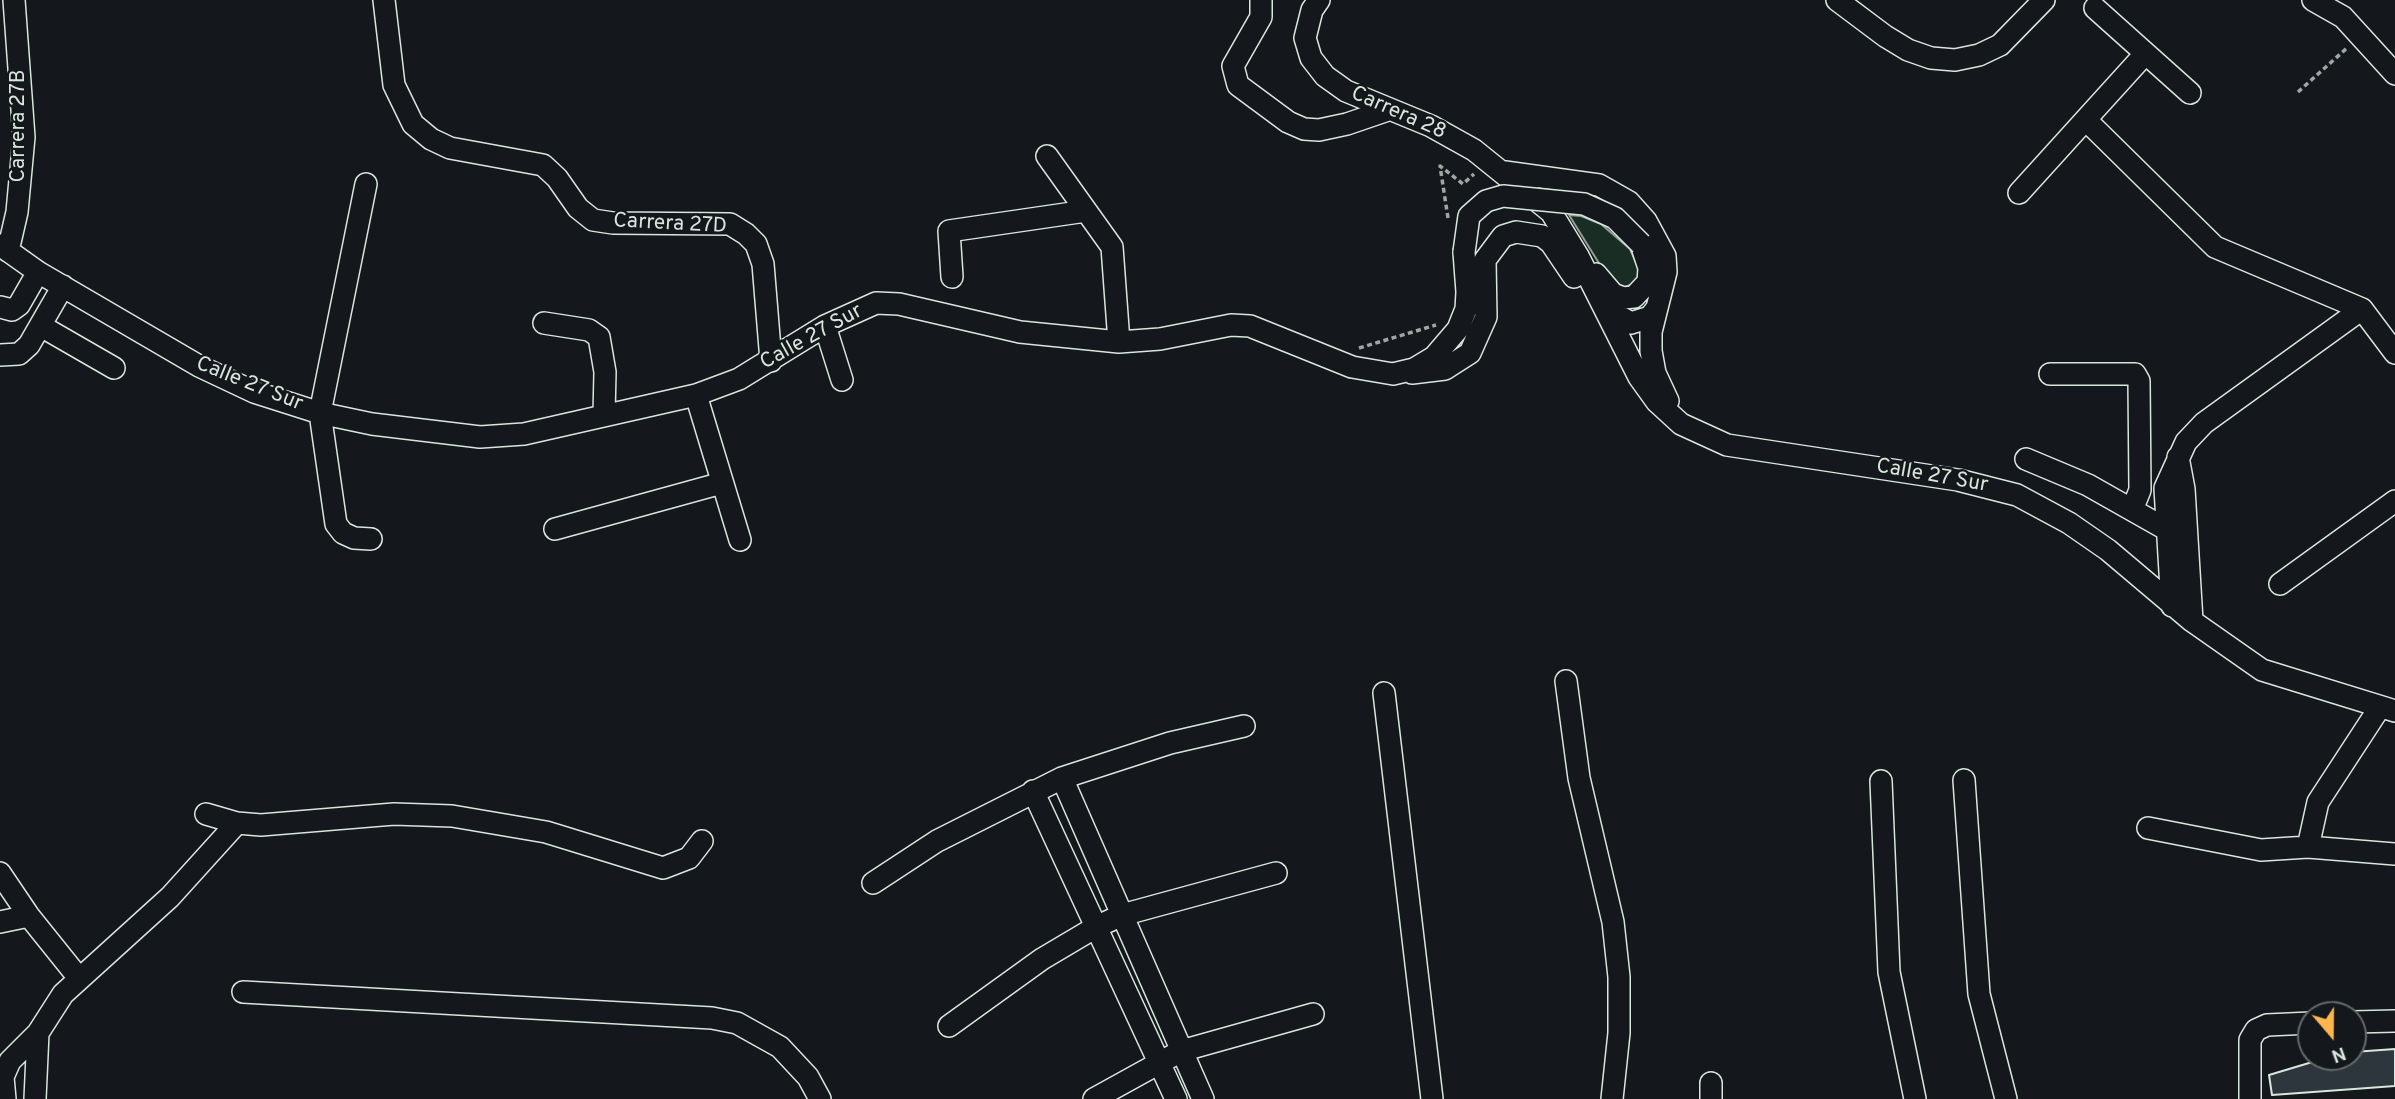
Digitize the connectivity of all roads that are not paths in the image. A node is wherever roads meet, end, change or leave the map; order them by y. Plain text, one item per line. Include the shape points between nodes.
1 (14, 0) edge
2 (384, 0) edge
3 (1261, 0) edge
4 (1319, 0) edge
5 (1838, 0) edge
6 (2044, 0) edge
7 (2314, 0) edge
8 (2095, 8) dead end
9 (2146, 54) junction
10 (2395, 74) edge
11 (2190, 93) dead end
12 (1388, 110) junction
13 (2087, 121) junction
14 (1474, 150) joint
15 (1047, 156) dead end
16 (1500, 170) junction
17 (366, 184) dead end
18 (2019, 193) dead end
19 (1086, 211) junction
20 (1563, 230) junction
21 (1641, 244) junction
22 (4, 248) edge
23 (38, 272) junction
24 (952, 277) dead end
25 (1665, 279) junction
26 (63, 286) junction
27 (0, 307) edge
28 (1604, 307) junction
29 (1657, 308) junction
30 (2362, 309) junction
31 (544, 323) dead end
32 (41, 326) junction
33 (825, 326) junction
34 (1119, 342) junction
35 (2395, 353) edge
36 (0, 355) edge
37 (771, 361) junction
38 (114, 368) dead end
39 (1393, 374) junction
40 (2050, 374) dead end
41 (1639, 377) junction
42 (842, 380) dead end
43 (696, 395) junction
44 (320, 413) junction
45 (604, 415) junction
46 (1694, 432) junction
47 (2026, 459) dead end
48 (722, 483) junction
49 (2395, 500) edge
50 (2132, 510) junction
51 (555, 529) dead end
52 (2178, 537) junction
53 (371, 539) dead end
54 (740, 540) dead end
55 (2170, 563) junction
56 (2140, 576) junction
57 (2280, 584) dead end
58 (2172, 606) junction
59 (2192, 621) junction
60 (1566, 681) dead end
61 (1384, 694) dead end
62 (2387, 709) edge
63 (1244, 726) dead end
64 (1062, 778) junction
65 (1964, 780) dead end
66 (1881, 781) dead end
67 (1033, 791) junction
68 (206, 814) dead end
69 (237, 823) junction
70 (2148, 828) dead end
71 (702, 841) dead end
72 (2308, 847) junction
73 (2395, 854) edge
74 (0, 873) edge
75 (1276, 873) dead end
76 (873, 883) dead end
77 (1122, 915) junction
78 (29, 916) junction
79 (0, 922) edge
80 (1096, 927) junction
81 (78, 977) junction
82 (243, 992) dead end
83 (1313, 1014) dead end
84 (2395, 1021) edge
85 (2367, 1022) edge
86 (2297, 1024) edge
87 (949, 1026) dead end
88 (38, 1033) junction
89 (1181, 1051) junction
90 (1158, 1063) junction
91 (5, 1099) edge
92 (35, 1099) edge
93 (820, 1099) edge
94 (1094, 1099) edge
95 (1176, 1099) edge
96 (1203, 1099) edge
97 (1432, 1099) edge
98 (1612, 1099) edge
99 (1915, 1099) edge
100 (2006, 1099) edge
101 (2250, 1099) edge

1 - 22 street, Carrera 27B via 24,137 19,200
2 - 37 street, Carrera 27D via 394,85 413,124 430,139 450,148 543,165 593,220 730,224 746,234 756,244 763,264
3 - 12 street via 1261,17 1233,66 1238,85 1304,129 1347,124
4 - 12 street, Carrera 28 via 1305,38 1311,58 1346,91
5 - 6 street via 1908,50 1955,60 2000,46
7 - 10 street via 2343,17
8 - 9 street
9 - 11 street
9 - 13 street
12 - 14 street, Carrera 28 via 1432,126
13 - 18 street
13 - 30 street via 2216,247
14 - 16 street, Calle 27 Sur
15 - 19 street
16 - 20 street, Calle 27 Sur via 1542,204
16 - 25 street via 1599,185 1629,202 1660,242
17 - 44 street
19 - 24 street via 949,231
19 - 34 street via 1112,247
20 - 21 street via 1612,294 1623,298 1634,297 1648,282 1649,268
20 - 28 street, Calle 27 Sur
21 - 25 street
21 - 39 street, bridge via 1615,218 1584,204 1503,196 1486,201 1469,216 1464,252 1466,309 1458,329 1434,357
22 - 23 street, Calle 27 Sur
23 - 26 street, Calle 27 Sur
23 - 27 street via 19,305 12,310
25 - 29 street
26 - 32 street
26 - 44 street, Calle 27 Sur via 225,380
28 - 29 street via 1631,323 1650,317
28 - 41 street, Calle 27 Sur
29 - 46 street via 1651,351 1656,373 1673,409
30 - 35 street
30 - 52 street via 2204,423 2186,442 2178,457 2184,489
31 - 45 street via 589,330 599,337
32 - 36 street via 19,354
32 - 38 street
33 - 34 street, Calle 27 Sur via 876,303 899,304 1020,332
33 - 37 street, Calle 27 Sur
33 - 42 street
34 - 39 street, Calle 27 Sur via 1231,325 1250,327 1352,367
37 - 43 street, Calle 27 Sur
39 - 41 street via 1445,369 1470,353 1486,317 1485,260 1503,236 1529,232 1551,243
40 - 50 street via 2136,374 2140,490
41 - 46 street, Calle 27 Sur via 1657,402
43 - 45 street, Calle 27 Sur
43 - 48 street
44 - 45 street, Calle 27 Sur via 480,437 524,434
44 - 53 street via 336,524 354,538
46 - 56 street, Calle 27 Sur via 1727,445 1994,487 2069,523
47 - 50 street
48 - 51 street
48 - 54 street
49 - 57 street
50 - 52 street
52 - 55 street
52 - 59 street
55 - 56 street via 2157,573
55 - 58 street
56 - 58 street, Calle 27 Sur
58 - 59 street, Calle 27 Sur
59 - 62 street, Calle 27 Sur via 2262,670
60 - 98 street via 1579,778 1614,922 1619,1033
61 - 97 street
62 - 72 street via 2318,802
63 - 64 street via 1170,743
64 - 67 street
64 - 77 street
65 - 100 street via 1979,994
66 - 99 street via 1889,972
67 - 76 street via 937,841
67 - 80 street
68 - 69 street
69 - 71 street via 293,824 394,814 452,816 546,832 663,868 688,858
69 - 81 street via 170,897
70 - 72 street via 2245,848
72 - 73 street
74 - 78 street
75 - 77 street
77 - 80 street
77 - 89 street
78 - 79 street
78 - 81 street
80 - 87 street via 1042,959
80 - 90 street
81 - 88 street
82 - 93 street via 712,1018 737,1023 780,1047 808,1077
83 - 89 street
84 - 85 street
86 - 101 street via 2256,1030 2250,1040
88 - 91 street via 10,1061 3,1077
88 - 92 street
89 - 90 street
89 - 96 street
90 - 94 street
90 - 95 street

